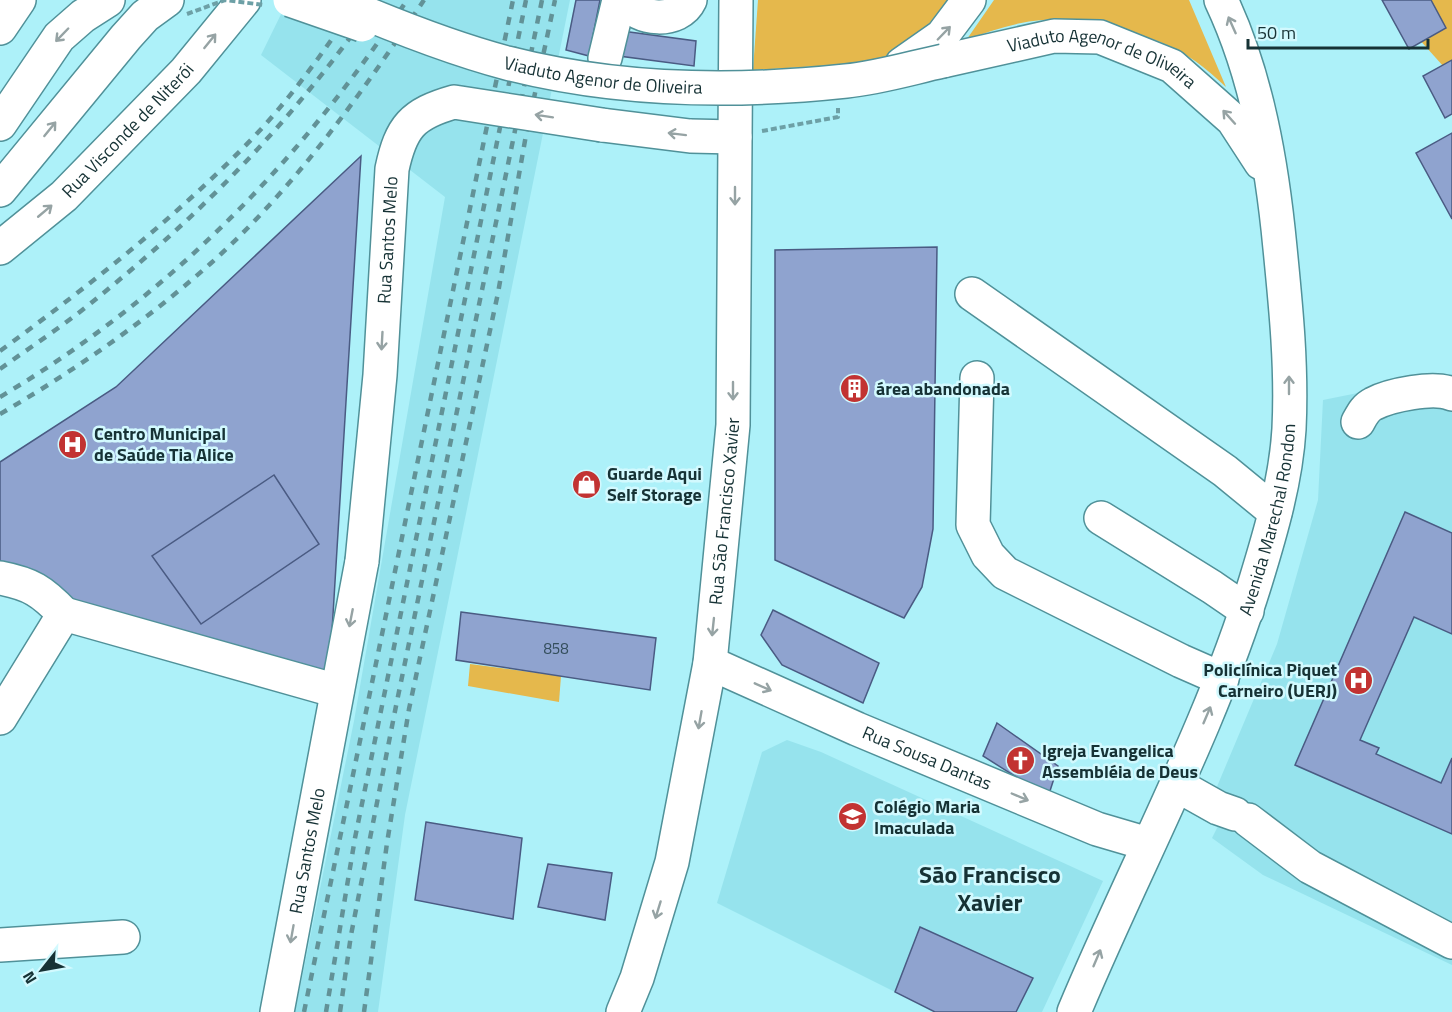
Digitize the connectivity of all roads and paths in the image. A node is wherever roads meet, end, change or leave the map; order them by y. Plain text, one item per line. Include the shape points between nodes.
1 (19, 0) edge
2 (108, 0) edge
3 (244, 0) edge
4 (290, 0) edge
5 (619, 0) edge
6 (625, 0) edge
7 (690, 0) edge
8 (736, 0) edge
9 (969, 0) edge
10 (1221, 0) edge
11 (166, 1) edge
12 (335, 3) edge
13 (0, 28) edge
14 (605, 58) dead end
15 (838, 117) dead end
16 (0, 124) edge
17 (791, 124) dead end
18 (735, 137) junction
19 (1274, 182) junction
20 (0, 190) edge
21 (0, 248) edge
22 (972, 294) dead end
23 (977, 378) dead end
24 (1452, 394) edge
25 (1358, 422) dead end
26 (1275, 512) junction
27 (1101, 518) dead end
28 (0, 578) edge
29 (1246, 611) junction
30 (64, 614) junction
31 (710, 663) junction
32 (1222, 679) junction
33 (337, 691) junction
34 (0, 718) edge
35 (1177, 785) junction
36 (1148, 844) junction
37 (123, 937) dead end
38 (1452, 942) edge
39 (0, 945) edge
40 (277, 1012) edge
41 (624, 1012) edge
42 (1074, 1012) edge

1 - 13 main road
2 -> 16 main road via 59,37
21 -> 3 main road, Rua Visconde de Niterói via 64,196 186,71
4 - 12 main road, Viaduto Agenor de Oliveira, bridge
5 - 14 main road
6 - 7 main road via 639,14 664,17 678,12
8 - 18 main road, Rua São Francisco Xavier
12 -> 9 main road, Viaduto Agenor de Oliveira, bridge via 419,47 519,77 673,93 725,94 837,87 874,78 908,61 942,36
19 -> 10 main road, Avenida Marechal Rondon via 1243,51
20 -> 11 main road via 126,36
19 -> 12 main road, Viaduto Agenor de Oliveira, bridge via 1233,120 1172,66 1100,37 1054,36 847,81 664,87 507,63 423,37
15 - 17 path
18 -> 31 main road, Rua São Francisco Xavier via 733,425
18 -> 33 main road, Rua Santos Melo, bridge via 690,136 454,102 412,122 398,140 392,169 380,375 362,561
26 -> 19 main road, Avenida Marechal Rondon via 1289,431 1289,344
22 - 26 main road via 1225,471
23 - 32 main road via 973,525 988,555 1005,573
24 - 25 main road via 1444,390 1418,391 1373,404
26 - 29 main road, Avenida Marechal Rondon
27 - 29 main road
28 - 30 main road via 27,583 46,594
29 - 32 main road, Avenida Marechal Rondon
30 - 33 main road
30 - 34 main road
31 -> 36 main road, Rua Sousa Dantas via 1097,830
31 -> 41 main road, Rua São Francisco Xavier via 672,862
35 -> 32 main road, Avenida Marechal Rondon
33 -> 40 main road, Rua Santos Melo
35 - 36 main road, Avenida Marechal Rondon
35 - 38 main road via 1242,817 1310,867
42 -> 36 main road, Avenida Marechal Rondon
37 - 39 main road

